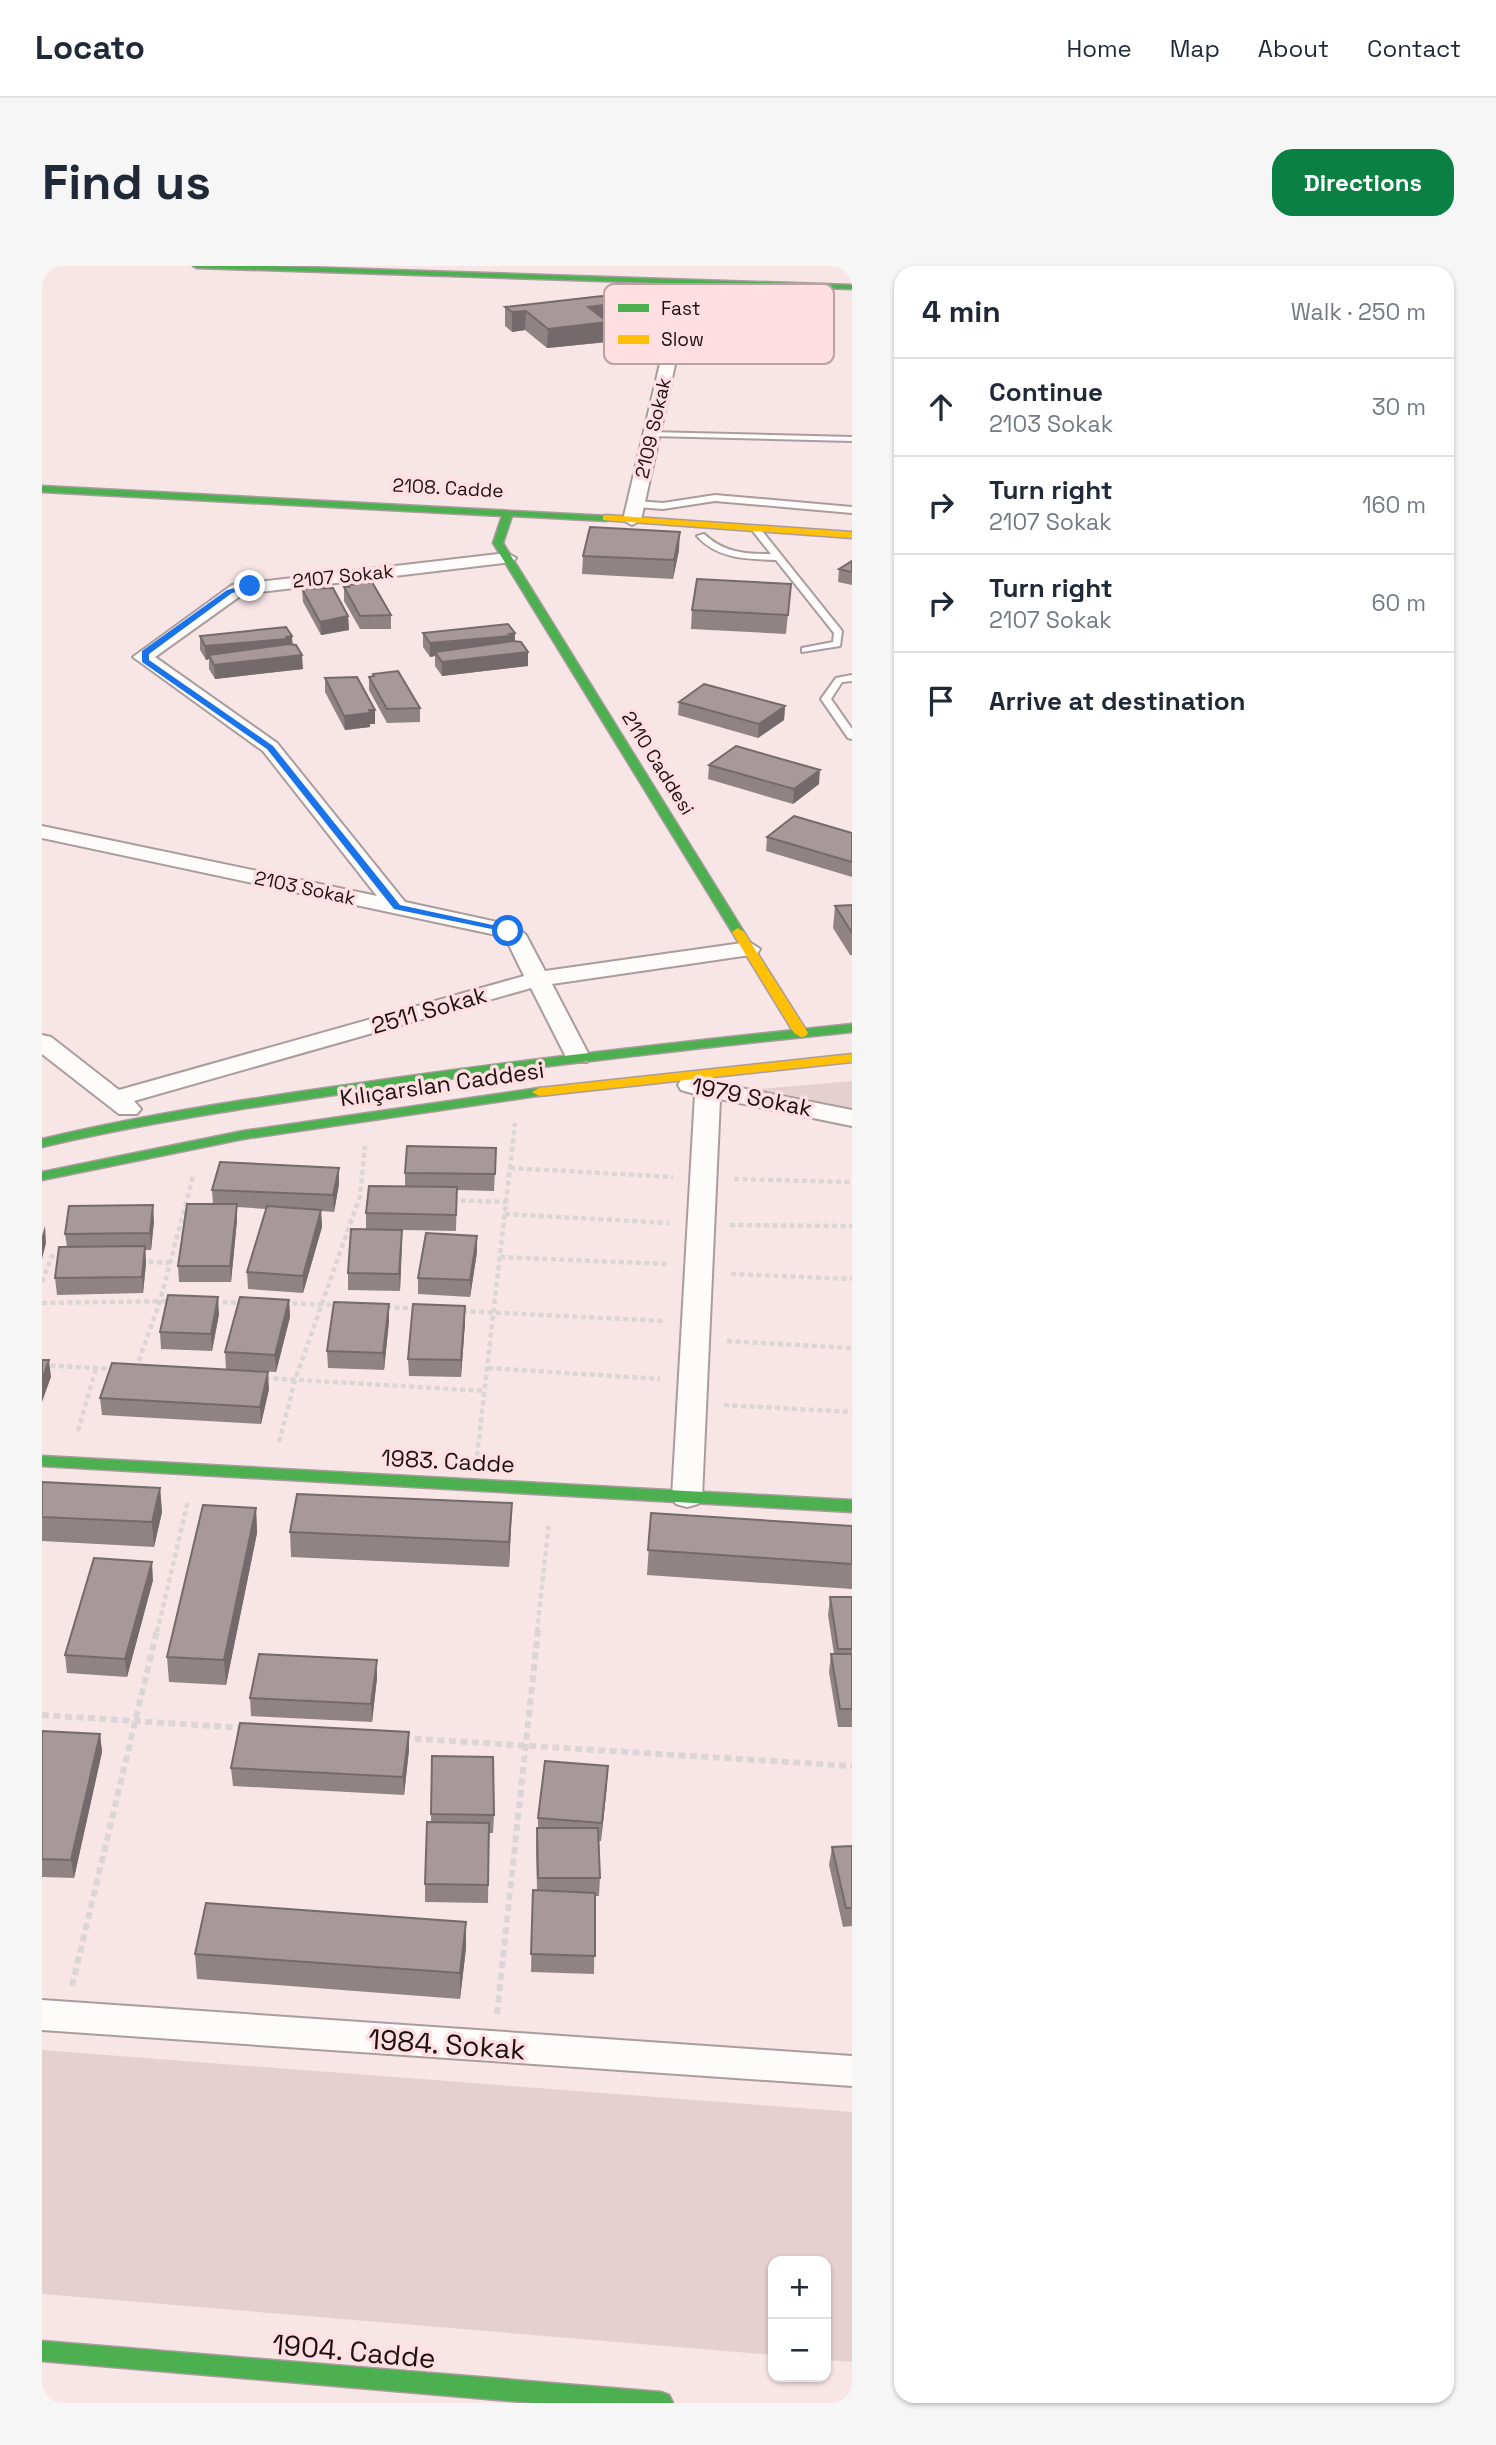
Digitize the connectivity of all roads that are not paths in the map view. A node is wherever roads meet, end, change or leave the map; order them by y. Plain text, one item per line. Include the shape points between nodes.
1 (197, 266) edge
2 (758, 284) edge
3 (834, 286) edge
4 (852, 287) edge
5 (668, 364) edge
6 (652, 434) junction
7 (852, 439) edge
8 (42, 489) edge
9 (852, 510) edge
10 (508, 512) junction
11 (634, 512) junction
12 (755, 528) junction
13 (852, 535) edge
14 (701, 536) dead end
15 (776, 557) junction
16 (507, 558) junction
17 (805, 650) dead end
18 (852, 678) edge
19 (852, 736) edge
20 (42, 832) edge
21 (397, 907) junction
22 (749, 949) junction
23 (538, 979) junction
24 (852, 1028) edge
25 (801, 1033) junction
26 (42, 1042) edge
27 (578, 1057) junction
28 (852, 1058) edge
29 (653, 1077) junction
30 (708, 1088) junction
31 (115, 1099) junction
32 (852, 1118) edge
33 (142, 1120) junction
34 (42, 1143) edge
35 (42, 1176) edge
36 (42, 1461) edge
37 (687, 1497) junction
38 (852, 1506) edge
39 (54, 2016) edge
40 (852, 2071) edge
41 (42, 2351) edge
42 (661, 2403) edge

1 - 2 street
3 - 4 street
5 - 6 street, 2109 Sokak
6 - 7 lane
6 - 11 street, 2109 Sokak
8 - 10 street, 2108. Cadde
9 - 11 lane via 715,498
10 - 11 street, 2108. Cadde
10 - 16 street, 2110 Caddesi via 497,541
11 - 12 street, 2108. Cadde
12 - 13 street, 2108. Cadde
12 - 15 lane
14 - 15 lane via 711,548 727,553
15 - 17 lane via 839,633 837,644
16 - 21 street, 2107 Sokak via 238,589 143,657 270,747
16 - 22 street, 2110 Caddesi
18 - 19 lane via 839,680 826,699
20 - 21 street, 2103 Sokak
21 - 23 street, 2103 Sokak via 508,931 515,935
22 - 23 street, 2511 Sokak
22 - 25 street, 2110 Caddesi
23 - 27 street, 2103 Sokak
23 - 31 street, 2511 Sokak
24 - 25 street, Kılıçarslan Caddesi
25 - 27 street, Kılıçarslan Caddesi
26 - 31 street
27 - 33 street, Kılıçarslan Caddesi
28 - 29 street, Kılıçarslan Caddesi
29 - 30 street, 1979 Sokak
29 - 35 street, Kılıçarslan Caddesi via 367,1117
30 - 32 street, 1979 Sokak
30 - 37 street
31 - 33 street
33 - 34 street, Kılıçarslan Caddesi
36 - 37 street, 1983. Cadde
37 - 38 street, 1983. Cadde
39 - 40 street, 1984. Sokak
41 - 42 street, 1904. Cadde

